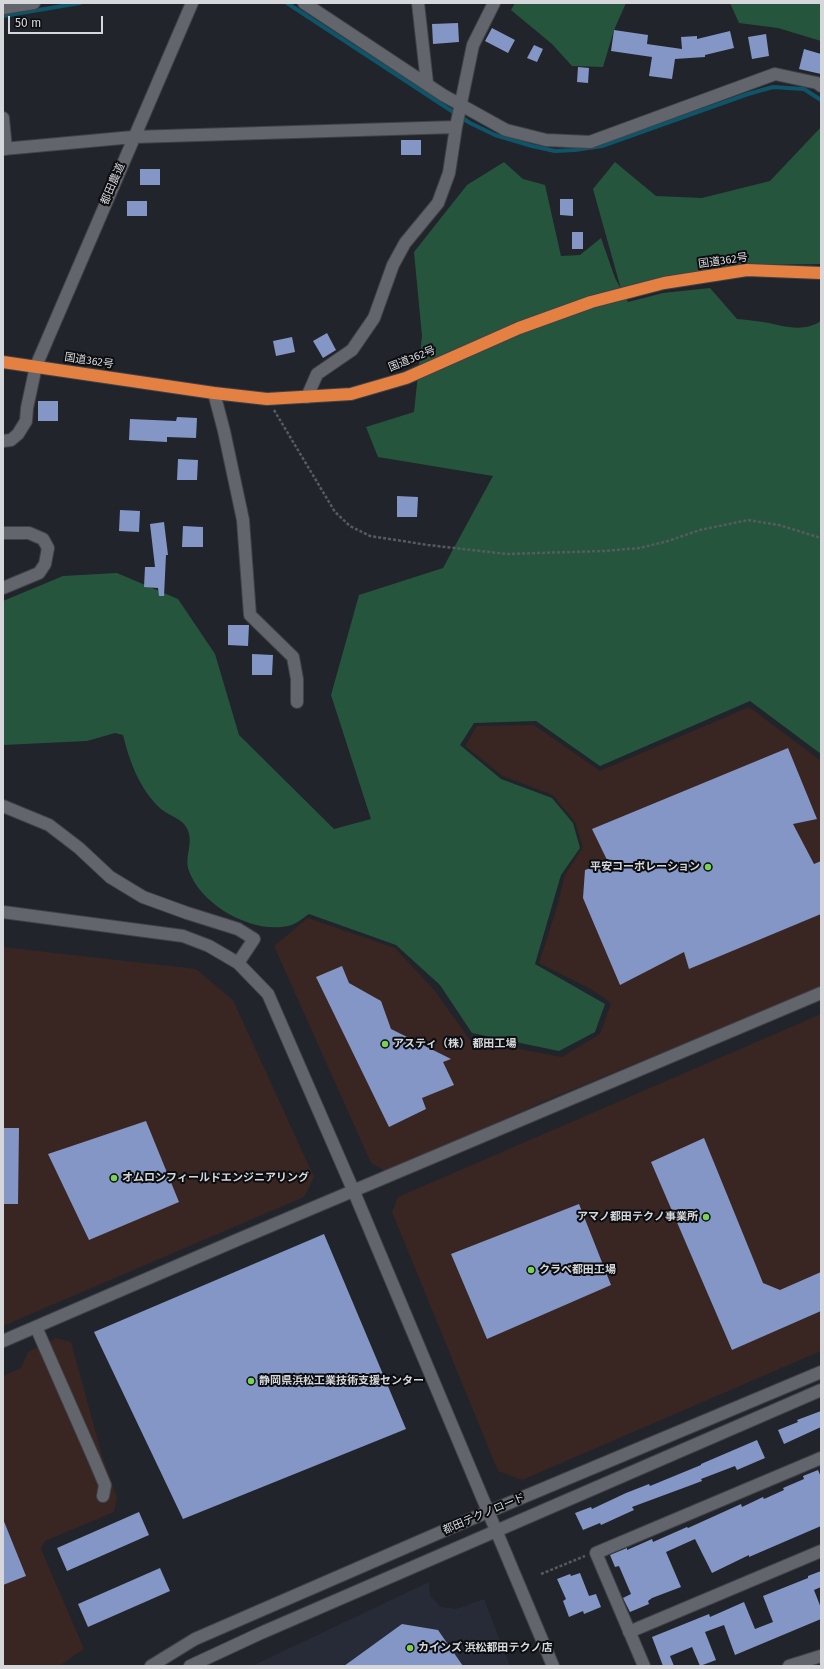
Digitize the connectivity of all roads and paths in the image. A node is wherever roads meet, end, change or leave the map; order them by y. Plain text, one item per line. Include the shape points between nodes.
1 (34, 3) edge
2 (192, 3) edge
3 (304, 3) edge
4 (418, 3) edge
5 (494, 3) edge
6 (3, 8) edge
7 (427, 83) junction
8 (821, 86) edge
9 (459, 116) junction
10 (3, 118) edge
11 (133, 137) junction
12 (5, 149) edge
13 (821, 273) edge
14 (3, 362) edge
15 (36, 366) junction
16 (214, 393) junction
17 (307, 397) junction
18 (267, 399) junction
19 (3, 441) edge
20 (3, 533) edge
21 (821, 538) edge
22 (3, 588) edge
23 (297, 702) dead end
24 (3, 806) edge
25 (3, 912) edge
26 (238, 963) junction
27 (821, 993) edge
28 (354, 1192) junction
29 (36, 1327) junction
30 (3, 1341) edge
31 (821, 1372) edge
32 (821, 1390) edge
33 (821, 1458) edge
34 (103, 1496) dead end
35 (487, 1512) junction
36 (496, 1531) junction
37 (821, 1551) edge
38 (596, 1552) junction
39 (541, 1574) dead end
40 (629, 1632) junction
41 (821, 1656) edge
42 (151, 1666) edge
43 (190, 1666) edge
44 (553, 1666) edge
45 (644, 1666) edge
46 (789, 1666) edge

1 - 6 street
2 - 11 street, 都田農道
3 - 7 street
4 - 7 street
5 - 9 street via 473,45
7 - 9 street
8 - 9 street via 775,74 590,142 546,140
9 - 11 street
9 - 17 street via 449,172 438,203 405,243 393,265 374,318 352,350 317,374
10 - 12 street
11 - 12 street
11 - 15 street, 都田農道
13 - 17 highway, 国道362号 via 747,270 664,284 591,302 519,328 406,378 351,394
14 - 15 highway, 国道362号
15 - 16 highway, 国道362号
15 - 19 street, 都田農道 via 26,421 18,434 11,440
16 - 18 highway, 国道362号
16 - 23 street via 243,520 250,615 293,657
17 - 18 highway, 国道362号
18 - 21 path via 335,512 350,526 370,536 507,554 604,551 640,548 700,530 748,520 779,525
20 - 22 street via 29,533 43,539 48,548 45,564 39,573
24 - 26 street via 49,825 110,877 143,897 238,928 254,938
25 - 26 street via 182,936 209,946
26 - 28 street via 268,994
27 - 28 street
28 - 29 street
28 - 35 street
29 - 30 street
29 - 34 street via 105,1485
31 - 35 street, 都田テクノロード
32 - 36 street, 都田テクノロード
33 - 38 street
35 - 36 street
35 - 42 street, 都田テクノロード via 195,1639
36 - 43 street, 都田テクノロード via 261,1632
36 - 44 street
37 - 40 street
38 - 39 path
38 - 40 street
40 - 45 street
41 - 46 street

